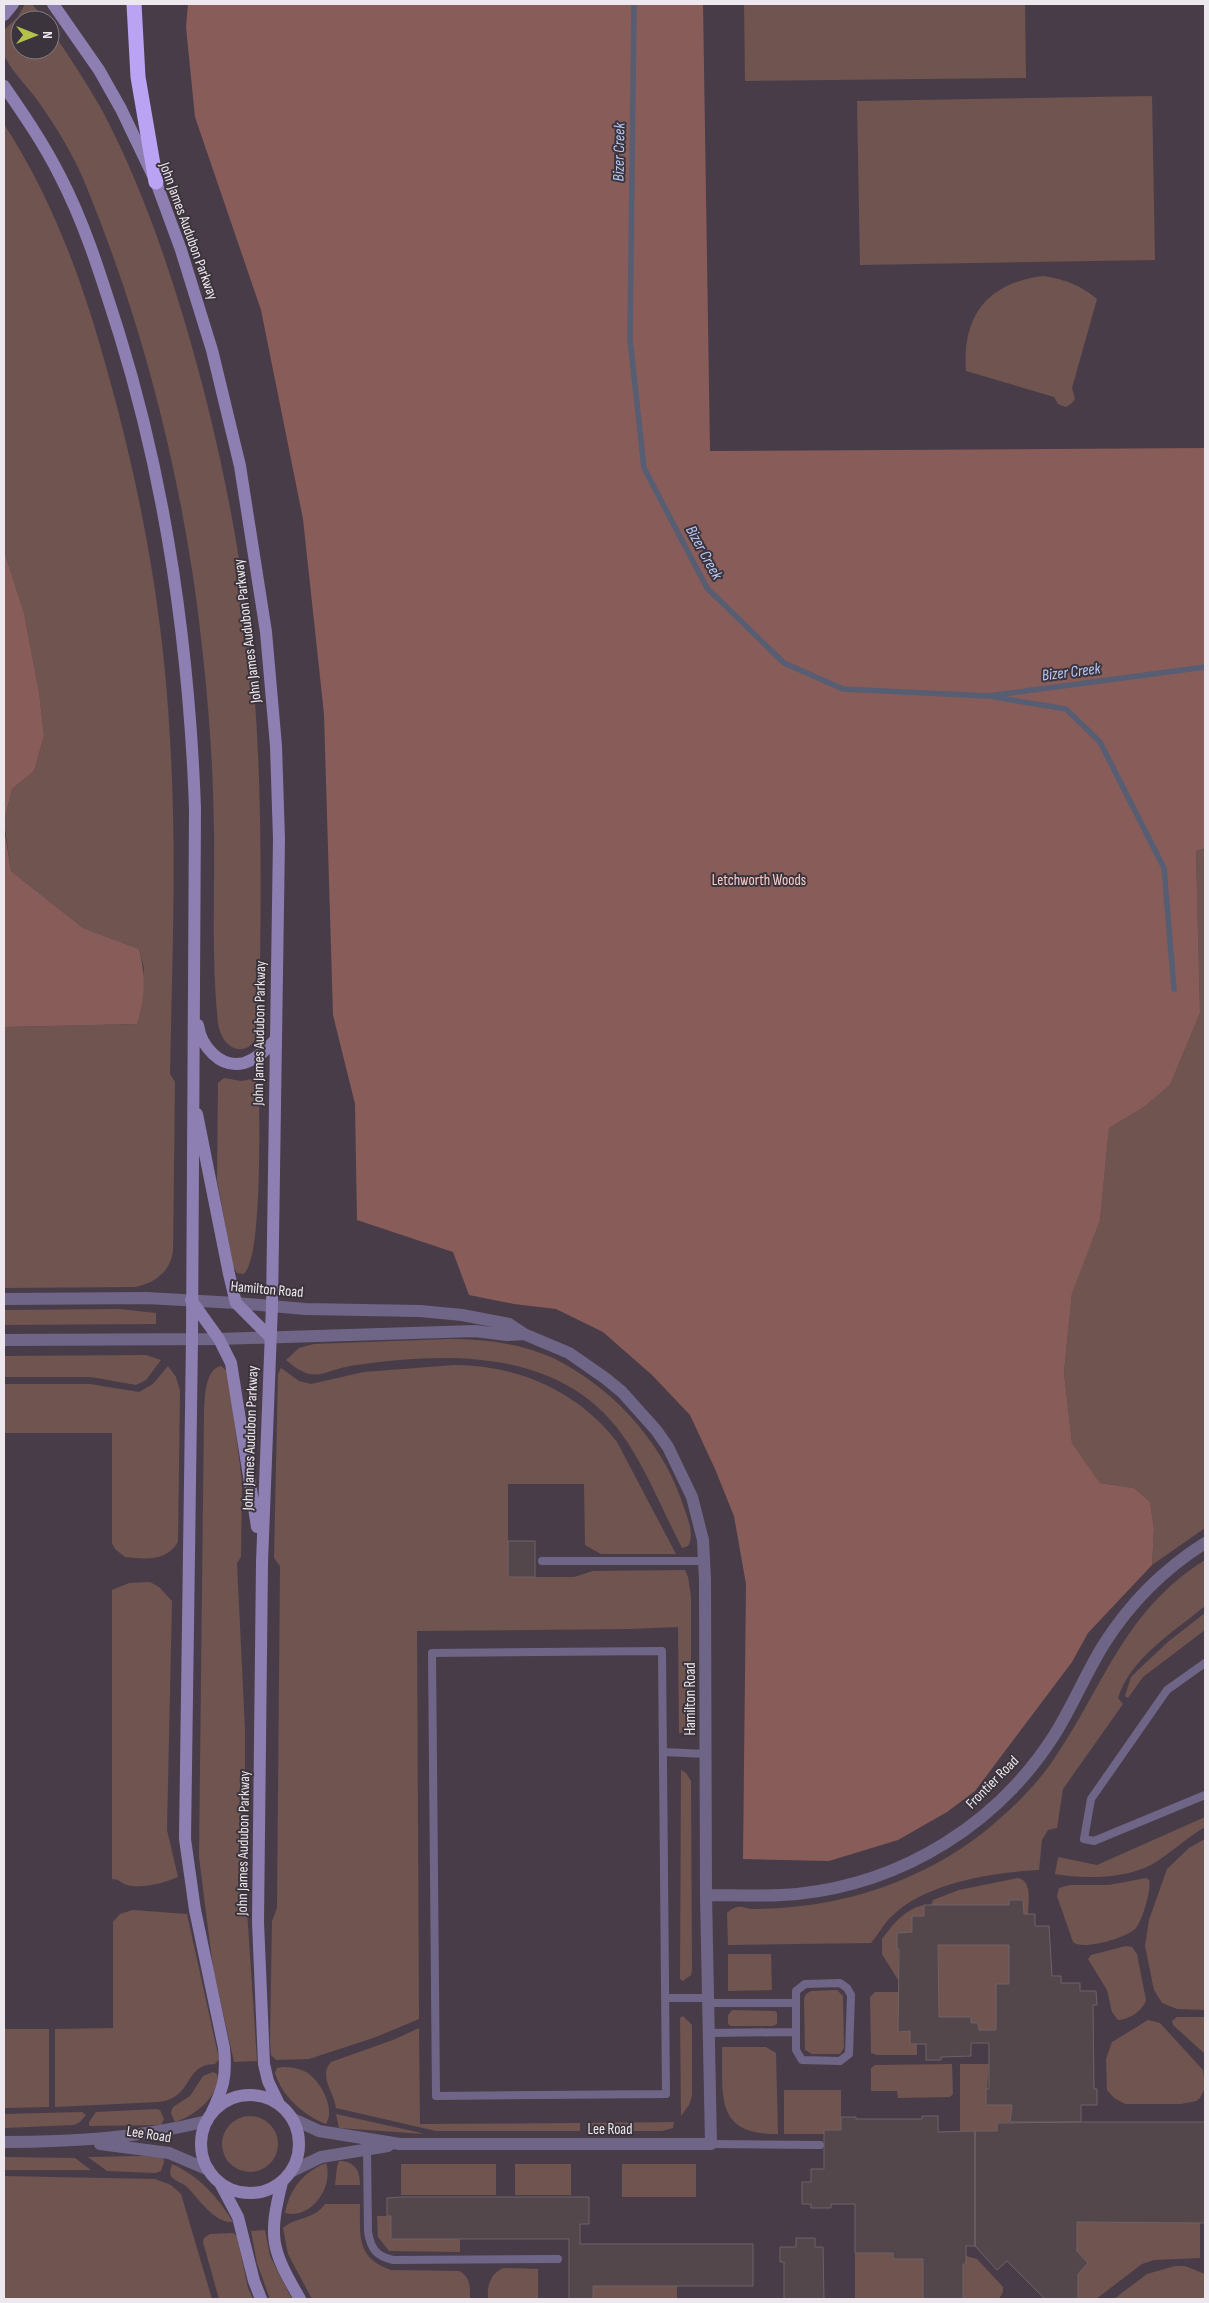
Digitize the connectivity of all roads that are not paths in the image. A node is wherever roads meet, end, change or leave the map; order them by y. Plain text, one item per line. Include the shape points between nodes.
1 (12, 4) edge
2 (52, 4) edge
3 (134, 4) edge
4 (4, 15) edge
5 (4, 86) edge
6 (156, 182) junction
7 (193, 998) junction
8 (276, 1039) junction
9 (192, 1090) junction
10 (4, 1299) edge
11 (191, 1300) junction
12 (236, 1303) junction
13 (272, 1305) junction
14 (524, 1334) junction
15 (270, 1337) junction
16 (192, 1339) junction
17 (219, 1339) junction
18 (4, 1340) edge
19 (1205, 1543) edge
20 (542, 1561) dead end
21 (704, 1561) junction
22 (262, 1562) junction
23 (1205, 1663) edge
24 (663, 1752) junction
25 (707, 1754) junction
26 (1205, 1795) edge
27 (706, 1895) junction
28 (665, 1998) junction
29 (710, 2001) junction
30 (795, 2003) junction
31 (795, 2032) junction
32 (710, 2033) junction
33 (279, 2104) junction
34 (209, 2118) junction
35 (293, 2119) junction
36 (80, 2141) junction
37 (4, 2142) edge
38 (400, 2144) junction
39 (711, 2144) junction
40 (820, 2145) dead end
41 (368, 2150) junction
42 (209, 2170) junction
43 (292, 2171) junction
44 (282, 2182) junction
45 (220, 2183) junction
46 (558, 2260) dead end
47 (261, 2299) edge
48 (300, 2299) edge

1 - 4 main road
2 - 6 main road, John James Audubon Parkway via 122,109
3 - 6 highway via 138,77
5 - 7 main road via 27,118 60,176 86,235 137,392 161,499 175,570 192,727 195,808
6 - 8 main road, John James Audubon Parkway via 212,350 240,466 266,632 276,746 279,839
7 - 8 main road via 199,1035 205,1047 230,1063 243,1063 256,1057
7 - 9 main road
8 - 13 main road, John James Audubon Parkway
9 - 11 main road
9 - 12 main road
10 - 11 street, Hamilton Road
11 - 12 street, Hamilton Road
11 - 16 main road
11 - 17 main road
12 - 13 street, Hamilton Road
12 - 15 main road
13 - 14 street, Hamilton Road via 462,1315 509,1324
13 - 15 main road, John James Audubon Parkway
14 - 15 street, Hamilton Road via 475,1332
14 - 21 street, Hamilton Road via 569,1353 605,1378 656,1430 668,1447 692,1497 703,1540
15 - 17 street, Hamilton Road
15 - 22 main road, John James Audubon Parkway
16 - 17 street, Hamilton Road
16 - 18 street, Hamilton Road
16 - 34 main road via 185,1839 195,1910 226,2067 223,2089
17 - 22 main road via 231,1363
19 - 27 street, Frontier Road via 1164,1573 1132,1606 1104,1645 1055,1734 1028,1772 965,1831 909,1864 854,1884 780,1895
20 - 21 lane
21 - 25 street, Hamilton Road
22 - 33 main road, John James Audubon Parkway via 258,1912 261,2023 264,2064
23 - 26 lane via 1167,1690 1091,1799 1084,1839 1094,1840
24 - 25 lane
24 - 28 lane
24 - 28 lane via 662,1651 432,1653 436,2096 666,2094
25 - 27 street, Hamilton Road
27 - 29 street, Hamilton Road
28 - 29 lane
29 - 30 lane
29 - 32 street, Hamilton Road
30 - 31 lane
30 - 31 lane via 796,1991 806,1984 836,1983 847,1988 851,1995 849,2054 840,2061 802,2060 796,2050
31 - 32 lane
32 - 39 street, Hamilton Road
33 - 34 main road via 256,2095 239,2096 223,2103
33 - 35 main road
34 - 36 street, Lee Road via 169,2131
34 - 42 main road via 201,2146
35 - 38 street, Lee Road via 318,2131
35 - 43 main road via 300,2144
36 - 37 street, Lee Road
36 - 42 street, Lee Road via 169,2152
38 - 39 street, Lee Road
38 - 41 street, Lee Road
39 - 40 lane, Lee Road
41 - 43 street, Lee Road via 321,2157
41 - 46 lane via 368,2232 370,2244 382,2257 392,2260
42 - 45 main road
43 - 44 main road
44 - 45 main road via 251,2194 235,2191
44 - 48 main road via 273,2234 278,2258
45 - 47 main road via 238,2217

